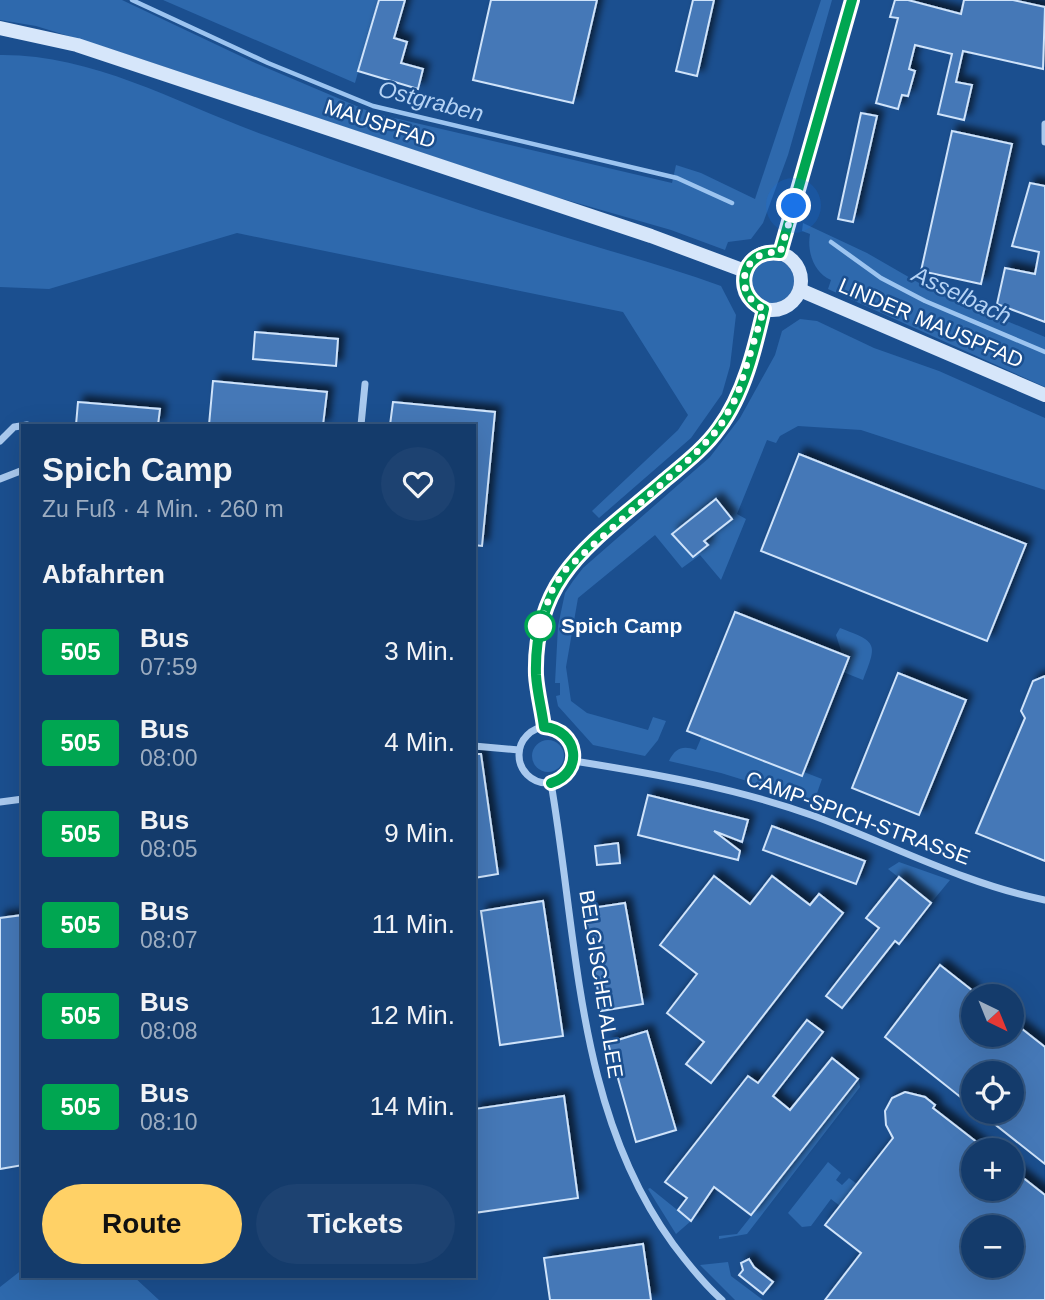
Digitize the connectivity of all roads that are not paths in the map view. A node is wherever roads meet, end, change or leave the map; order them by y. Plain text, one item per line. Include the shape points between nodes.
1 (852, 0) edge
2 (0, 28) edge
3 (1045, 124) edge
4 (1045, 142) edge
5 (780, 253) junction
6 (745, 271) junction
7 (800, 290) junction
8 (764, 309) junction
9 (365, 383) dead end
10 (1045, 395) edge
11 (361, 424) edge
12 (21, 426) edge
13 (0, 441) edge
14 (21, 471) edge
15 (0, 480) edge
16 (544, 727) junction
17 (476, 746) edge
18 (520, 750) junction
19 (574, 761) junction
20 (551, 783) junction
21 (21, 799) edge
22 (0, 802) edge
23 (1045, 901) edge
24 (709, 1289) junction
25 (710, 1300) edge
26 (722, 1300) edge

1 - 5 street
2 - 6 street, MAUSPFAD via 76,45
3 - 4 street
5 - 6 street via 755,257
5 - 7 street via 798,267
6 - 8 street via 748,298
7 - 8 street via 789,304
7 - 10 street, LINDER MAUSPFAD
8 - 16 street via 737,396 719,428 583,551 551,592 538,637 536,676
9 - 11 street
12 - 13 street
14 - 15 street
16 - 18 street via 528,735
16 - 19 street via 568,737
17 - 18 street
18 - 20 street via 521,765 529,777
19 - 20 street via 566,775
19 - 23 street, CAMP-SPICH-STRASSE via 741,792 933,865
20 - 24 street, BELGISCHE ALLEE via 586,1029 612,1130 654,1215
21 - 22 street
24 - 25 street
24 - 26 street, BELGISCHE ALLEE

